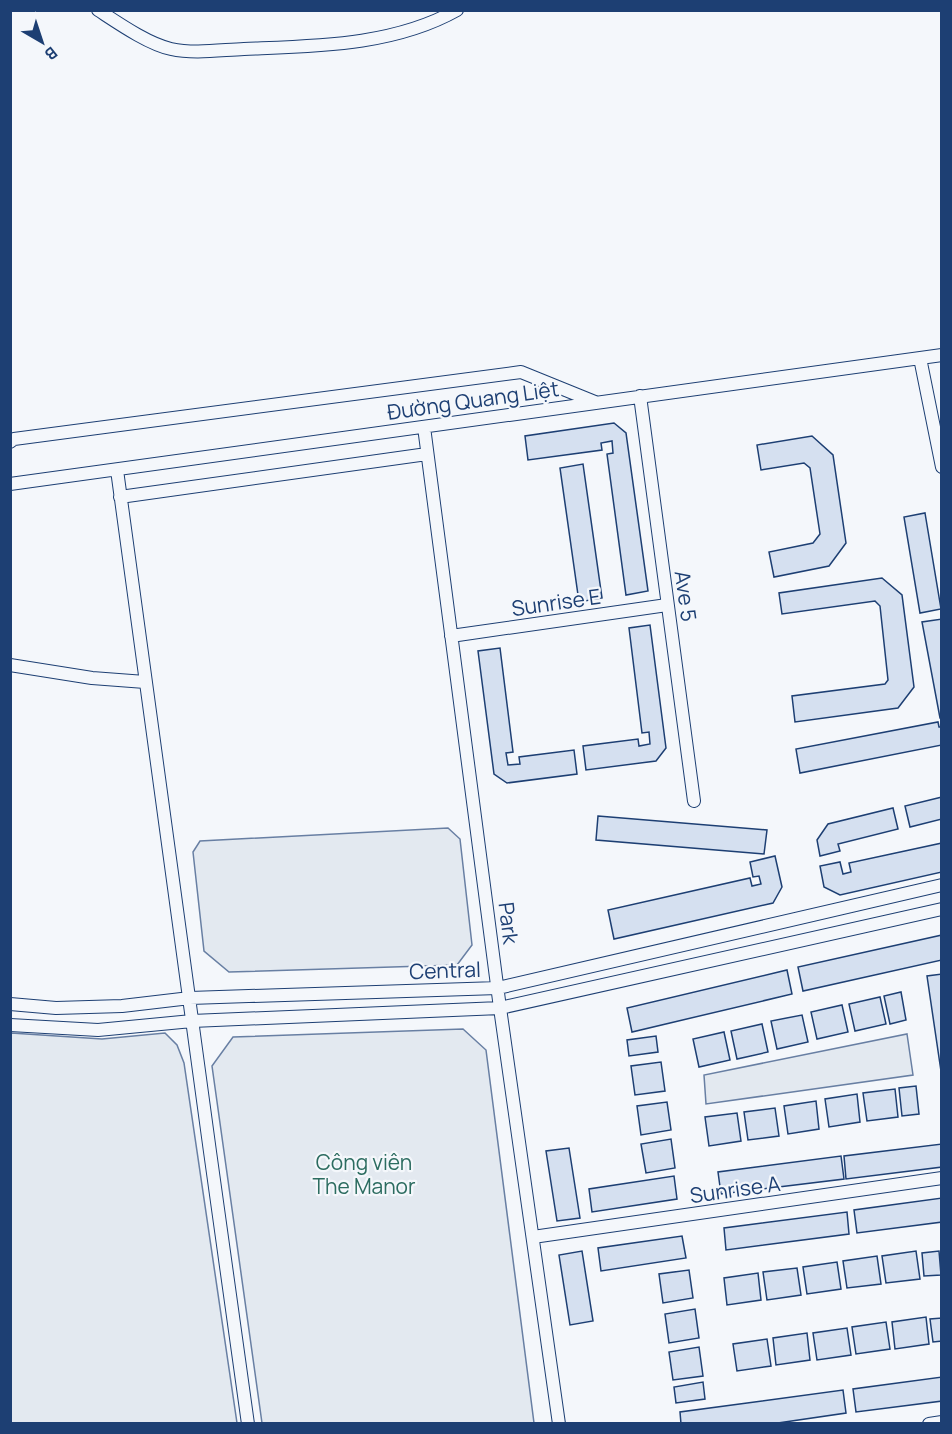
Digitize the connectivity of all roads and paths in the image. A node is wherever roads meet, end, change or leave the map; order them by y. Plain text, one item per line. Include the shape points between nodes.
1 (98, 10) edge
2 (458, 10) edge
3 (942, 355) edge
4 (920, 358) junction
5 (640, 396) junction
6 (596, 402) junction
7 (424, 427) junction
8 (10, 442) edge
9 (427, 454) junction
10 (942, 467) edge
11 (117, 470) junction
12 (10, 484) edge
13 (120, 497) junction
14 (667, 605) junction
15 (451, 636) junction
16 (10, 665) edge
17 (145, 682) junction
18 (694, 801) dead end
19 (942, 885) edge
20 (942, 909) edge
21 (498, 987) junction
22 (190, 998) junction
23 (10, 1004) edge
24 (500, 1008) junction
25 (192, 1020) junction
26 (10, 1025) edge
27 (942, 1178) edge
28 (533, 1236) junction
29 (942, 1422) edge
30 (248, 1424) edge
31 (559, 1424) edge
32 (929, 1424) edge

1 - 2 street via 169,49 190,51 367,41 442,19
3 - 4 street, Đường Quang Liệt
4 - 5 street, Đường Quang Liệt
4 - 10 street
5 - 6 street, Đường Quang Liệt
5 - 14 street, Ave 5
6 - 7 street, Đường Quang Liệt
6 - 8 street via 521,372
7 - 9 street, Park
7 - 11 street, Đường Quang Liệt
9 - 13 street
9 - 15 street, Park
11 - 12 street, Đường Quang Liệt
11 - 13 street
13 - 17 street
14 - 15 street, Sunrise E
14 - 18 street, Ave 5
15 - 21 street, Park
16 - 17 street
17 - 22 street
19 - 21 street, Central
20 - 24 street, Central
21 - 22 street, Central
21 - 24 street, Park
22 - 23 street, Central via 56,1008
22 - 25 street
24 - 25 street, Central
24 - 28 street, Park
25 - 26 street, Central via 98,1030
25 - 30 street
27 - 28 street, Sunrise A
28 - 31 street, Park
29 - 32 street

